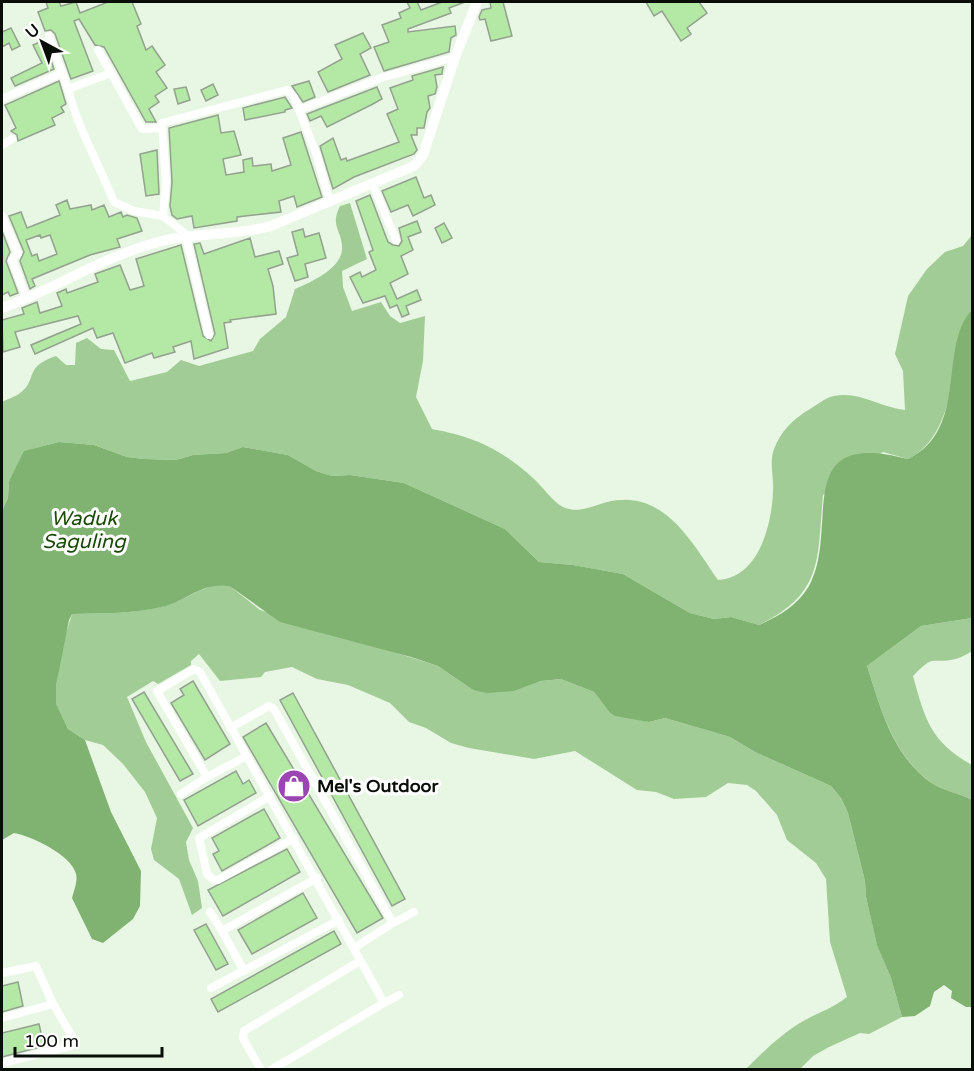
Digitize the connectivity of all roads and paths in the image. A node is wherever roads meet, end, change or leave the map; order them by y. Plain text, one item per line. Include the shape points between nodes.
1 (477, 2) edge
2 (49, 36) dead end
3 (98, 50) dead end
4 (455, 57) junction
5 (62, 73) junction
6 (111, 73) junction
7 (68, 89) junction
8 (2, 99) edge
9 (299, 110) junction
10 (162, 128) junction
11 (12, 139) dead end
12 (2, 145) edge
13 (372, 183) junction
14 (330, 202) junction
15 (2, 216) edge
16 (163, 216) junction
17 (187, 237) junction
18 (396, 240) dead end
19 (26, 297) junction
20 (2, 308) edge
21 (209, 335) dead end
22 (230, 728) junction
23 (247, 756) junction
24 (207, 777) junction
25 (181, 794) dead end
26 (270, 796) junction
27 (294, 838) junction
28 (316, 878) junction
29 (210, 912) dead end
30 (414, 912) dead end
31 (339, 920) junction
32 (393, 923) junction
33 (222, 931) junction
34 (354, 948) junction
35 (360, 961) junction
36 (244, 971) junction
37 (2, 973) edge
38 (211, 988) dead end
39 (399, 996) dead end
40 (384, 1003) junction
41 (53, 1004) junction
42 (2, 1018) edge
43 (2, 1063) edge
44 (261, 1070) edge
45 (271, 1070) edge

1 - 4 street
2 - 5 street
3 - 6 street
4 - 9 street via 381,78
4 - 13 street via 420,162
5 - 7 street
5 - 8 street
6 - 7 street
6 - 10 street via 142,129
7 - 16 street via 78,122 114,202 134,211
9 - 10 street via 288,90 164,122
9 - 14 street
10 - 16 street via 166,182
11 - 12 street
13 - 14 street
13 - 18 street
14 - 17 street via 250,232
15 - 19 street via 18,254 12,259
16 - 17 street
17 - 19 street via 138,249 84,269
17 - 21 street
19 - 20 street
22 - 23 street
22 - 24 street via 198,669 157,691
22 - 32 street via 268,706 274,708
23 - 24 street
23 - 26 street
24 - 25 street
26 - 27 street
26 - 27 street via 199,838 207,874 218,880
27 - 28 street
28 - 31 street
28 - 33 street
29 - 33 street
30 - 32 street
31 - 34 street
31 - 36 street
32 - 34 street
33 - 36 street
34 - 35 street
35 - 40 street
35 - 44 street via 244,1031 243,1038
36 - 38 street
37 - 41 street via 36,966
39 - 40 street
40 - 45 street
41 - 42 street
41 - 43 street via 75,1039 74,1045

